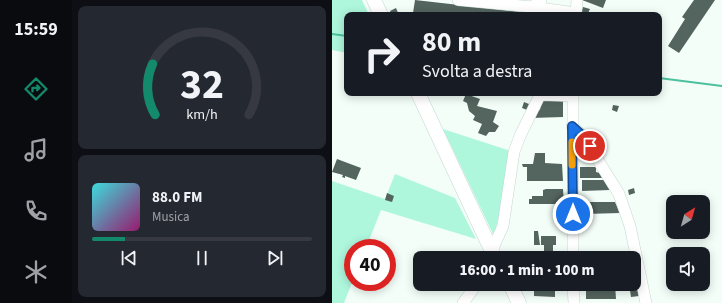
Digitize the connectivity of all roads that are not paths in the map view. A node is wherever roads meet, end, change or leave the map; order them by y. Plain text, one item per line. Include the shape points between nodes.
1 (374, 0) edge
2 (458, 0) edge
3 (576, 0) edge
4 (537, 2) edge
5 (380, 12) edge
6 (570, 12) edge
7 (576, 12) edge
8 (419, 96) edge
9 (540, 96) edge
10 (573, 96) edge
11 (572, 126) junction
12 (490, 251) edge
13 (494, 251) edge
14 (573, 251) edge
15 (472, 291) edge
16 (508, 291) edge
17 (513, 291) edge
18 (572, 291) edge
19 (573, 291) edge
20 (463, 303) edge
21 (513, 303) edge
22 (519, 303) edge
23 (570, 303) edge
24 (574, 303) edge
25 (646, 303) edge

1 - 5 main road
2 - 4 street
3 - 7 street
4 - 6 street
8 - 12 main road
9 - 13 street via 514,152 503,226
10 - 11 street
11 - 14 street
11 - 25 street via 583,136 619,194 630,226
15 - 20 street
16 - 21 main road
17 - 22 main road
18 - 23 street
19 - 24 street

